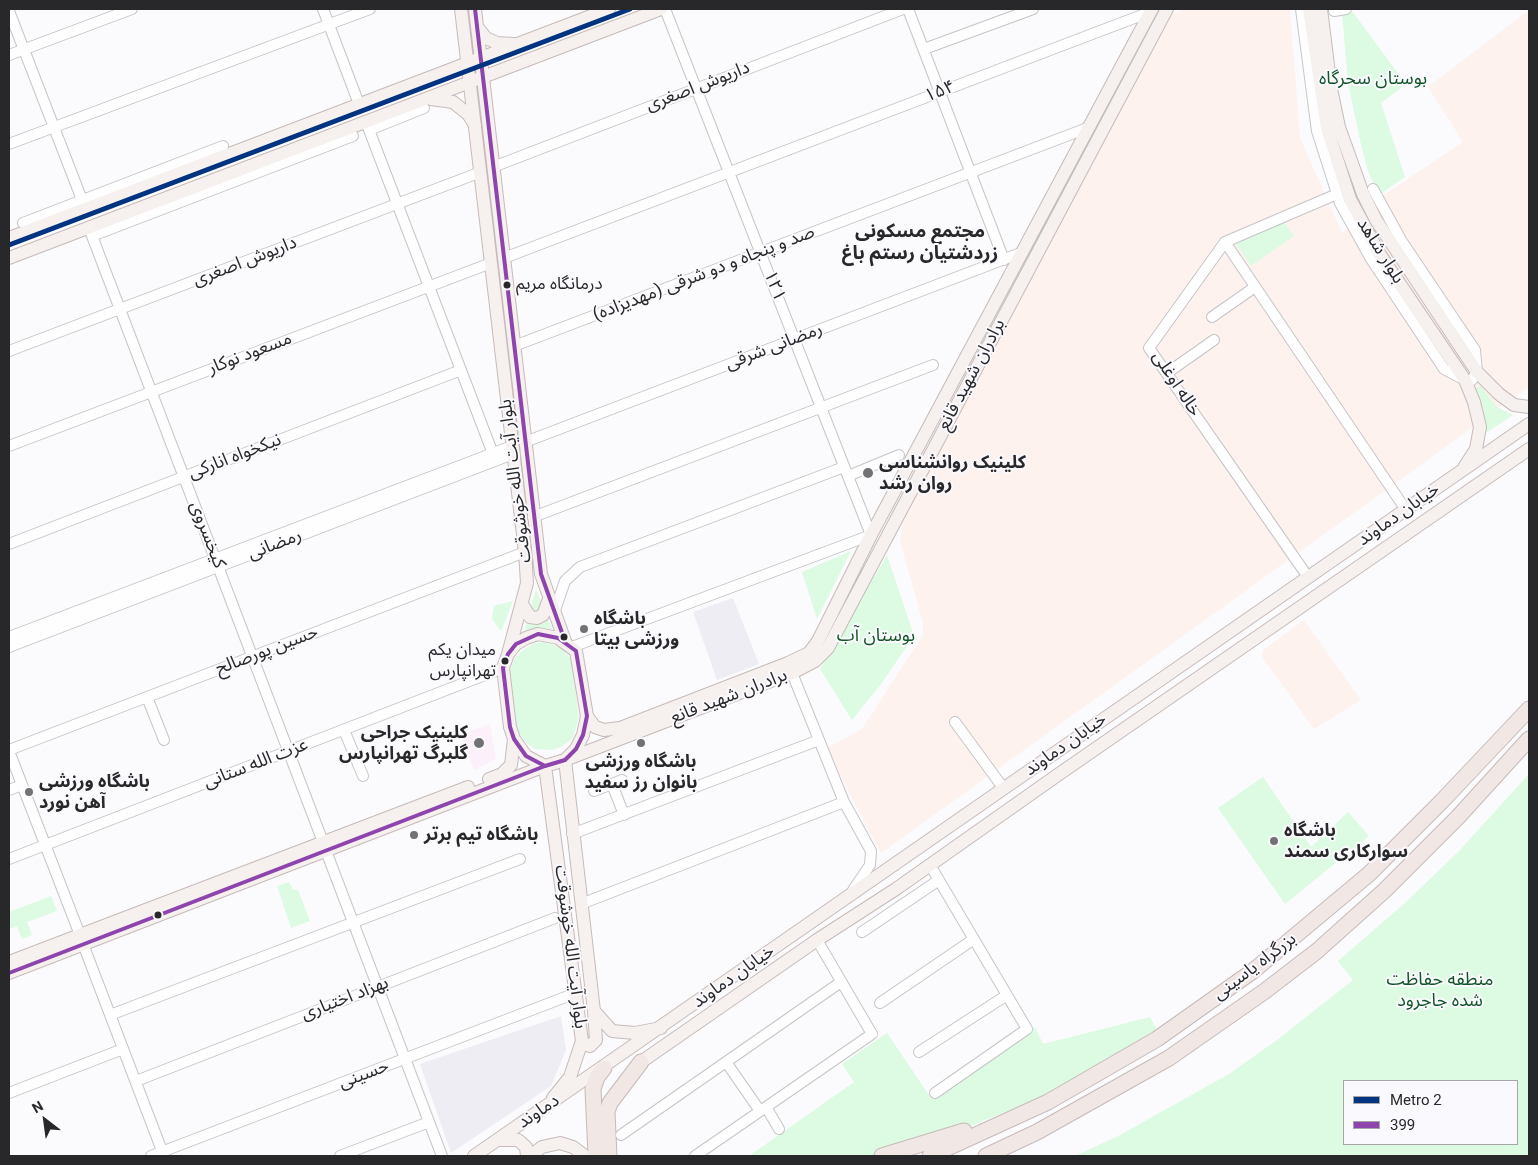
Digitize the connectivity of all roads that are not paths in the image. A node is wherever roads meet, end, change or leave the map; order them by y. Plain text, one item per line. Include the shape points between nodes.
1 (132, 9) edge
2 (323, 9) edge
3 (370, 9) edge
4 (461, 9) edge
5 (475, 9) edge
6 (609, 9) edge
7 (661, 9) edge
8 (665, 9) edge
9 (903, 9) edge
10 (908, 9) edge
11 (1033, 9) edge
12 (1167, 9) edge
13 (1300, 9) edge
14 (1309, 9) edge
15 (1320, 9) edge
16 (1346, 9) edge
17 (9, 10) edge
18 (1151, 10) edge
19 (1334, 10) edge
20 (329, 24) junction
21 (478, 28) junction
22 (517, 45) junction
23 (24, 50) junction
24 (924, 50) junction
25 (9, 55) edge
26 (482, 58) junction
27 (467, 63) junction
28 (485, 77) junction
29 (470, 82) junction
30 (696, 88) junction
31 (940, 92) junction
32 (359, 104) junction
33 (425, 104) junction
34 (367, 126) junction
35 (476, 126) junction
36 (53, 127) junction
37 (1090, 127) junction
38 (353, 136) dead end
39 (9, 144) edge
40 (223, 146) dead end
41 (290, 155) junction
42 (493, 167) junction
43 (729, 171) junction
44 (481, 172) junction
45 (970, 172) junction
46 (1373, 189) dead end
47 (1337, 194) junction
48 (84, 204) junction
49 (397, 204) junction
50 (22, 222) dead end
51 (91, 232) junction
52 (9, 238) edge
53 (1224, 242) junction
54 (760, 252) junction
55 (1029, 255) junction
56 (9, 258) edge
57 (504, 258) junction
58 (1004, 260) junction
59 (491, 263) junction
60 (429, 287) junction
61 (1255, 287) junction
62 (120, 309) junction
63 (1212, 317) dead end
64 (794, 339) junction
65 (1214, 340) dead end
66 (514, 346) junction
67 (9, 351) edge
68 (934, 365) dead end
69 (461, 370) junction
70 (1477, 372) junction
71 (1167, 373) junction
72 (1465, 380) junction
73 (152, 392) junction
74 (1529, 407) edge
75 (822, 409) junction
76 (1529, 424) edge
77 (525, 442) junction
78 (9, 446) edge
79 (1529, 449) edge
80 (512, 450) junction
81 (899, 455) dead end
82 (494, 456) junction
83 (846, 471) junction
84 (1459, 474) junction
85 (184, 477) junction
86 (1406, 510) junction
87 (533, 517) junction
88 (871, 535) junction
89 (884, 540) junction
90 (9, 544) edge
91 (525, 552) junction
92 (218, 562) junction
93 (1308, 577) junction
94 (549, 599) junction
95 (522, 604) junction
96 (554, 613) junction
97 (9, 638) edge
98 (568, 644) junction
99 (9, 647) edge
100 (508, 654) junction
101 (252, 656) junction
102 (503, 668) junction
103 (792, 673) junction
104 (147, 697) junction
105 (1529, 709) edge
106 (587, 716) junction
107 (955, 722) dead end
108 (344, 730) junction
109 (1529, 739) edge
110 (164, 740) dead end
111 (514, 740) junction
112 (819, 740) junction
113 (9, 750) edge
114 (288, 751) junction
115 (565, 760) junction
116 (511, 765) junction
117 (545, 766) junction
118 (524, 774) junction
119 (363, 776) dead end
120 (22, 785) junction
121 (1004, 789) junction
122 (9, 790) edge
123 (594, 791) dead end
124 (844, 802) junction
125 (624, 815) junction
126 (572, 834) junction
127 (45, 845) junction
128 (324, 847) junction
129 (9, 859) edge
130 (520, 859) dead end
131 (934, 862) junction
132 (885, 872) junction
133 (939, 880) junction
134 (844, 900) junction
135 (581, 904) junction
136 (556, 918) dead end
137 (354, 924) junction
138 (862, 932) dead end
139 (82, 939) junction
140 (974, 939) junction
141 (813, 942) junction
142 (9, 962) edge
143 (9, 973) edge
144 (839, 984) junction
145 (378, 987) junction
146 (576, 993) junction
147 (1007, 995) junction
148 (880, 1003) dead end
149 (594, 1011) junction
150 (110, 1015) junction
151 (660, 1028) junction
152 (582, 1041) junction
153 (123, 1049) junction
154 (919, 1052) dead end
155 (405, 1059) junction
156 (641, 1062) joint
157 (726, 1062) junction
158 (604, 1068) junction
159 (136, 1081) junction
160 (9, 1093) edge
161 (935, 1094) dead end
162 (1048, 1102) junction
163 (763, 1109) junction
164 (538, 1114) junction
165 (429, 1122) junction
166 (779, 1128) dead end
167 (621, 1135) dead end
168 (498, 1140) junction
169 (163, 1154) edge
170 (989, 1155) edge
171 (152, 1156) edge
172 (340, 1156) edge
173 (442, 1156) edge
174 (474, 1156) edge
175 (529, 1156) edge
176 (585, 1156) edge
177 (596, 1156) edge
178 (609, 1156) edge
179 (695, 1156) edge
180 (882, 1156) edge
181 (930, 1156) edge

1 - 23 street
2 - 20 street
3 - 20 street
4 - 27 main road, بلوار آیت الله خوشوقت
5 - 21 main road, بلوار آیت الله خوشوقت
6 - 22 main road
7 - 28 main road
8 - 30 street, ۱۲۱
9 - 30 street, داریوش اصغری
10 - 24 street
11 - 24 street
12 - 55 main road, برادران شهید قانع
13 - 47 street via 1317,131
14 - 72 main road, بلوار شاهد via 1327,128 1350,200 1379,253
15 - 70 main road, بلوار شاهد via 1339,127 1363,194 1392,245
16 - 19 street
17 - 23 street
18 - 31 street, ۱۵۴
18 - 37 main road, برادران شهید قانع
20 - 32 street
20 - 36 street
21 - 22 main road via 486,38 497,43
21 - 26 main road, بلوار آیت الله خوشوقت
22 - 26 main road
23 - 25 street
23 - 36 street
24 - 31 street
26 - 27 main road
26 - 28 main road, بلوار آیت الله خوشوقت
27 - 29 main road, بلوار آیت الله خوشوقت
27 - 32 main road
28 - 29 main road
28 - 42 main road, بلوار آیت الله خوشوقت
29 - 33 main road
29 - 35 main road, بلوار آیت الله خوشوقت
30 - 42 street, داریوش اصغری
30 - 43 street, ۱۲۱
31 - 43 street, ۱۵۴
31 - 45 street
32 - 48 main road
33 - 34 main road
33 - 35 main road via 435,98 453,102 468,114
34 - 41 main road
34 - 49 street
35 - 44 main road, بلوار آیت الله خوشوقت
36 - 39 street
36 - 48 street
37 - 45 street, صد و پنجاه و دو شرقی (مهدیزاده)
37 - 55 main road, برادران شهید قانع
38 - 41 street
40 - 48 street
41 - 51 main road
42 - 57 main road, بلوار آیت الله خوشوقت
43 - 54 street, ۱۲۱
43 - 57 street, ۱۵۴
44 - 49 street, داریوش اصغری
44 - 59 main road, بلوار آیت الله خوشوقت
45 - 54 street, صد و پنجاه و دو شرقی (مهدیزاده)
45 - 58 street
46 - 70 street via 1401,240 1475,350
47 - 53 street
47 - 72 street via 1367,252 1444,369
48 - 50 street
48 - 52 main road
49 - 60 street
49 - 62 street, داریوش اصغری
51 - 56 main road
51 - 62 street, کیخسروی
53 - 61 street
53 - 71 street, خاله اوغلی via 1149,348
54 - 64 street, ۱۲۱
54 - 66 street, صد و پنجاه و دو شرقی (مهدیزاده)
55 - 58 street, رمضانی شرقی
55 - 88 main road, برادران شهید قانع
55 - 89 main road, برادران شهید قانع
57 - 66 main road, بلوار آیت الله خوشوقت
58 - 64 street, رمضانی شرقی
59 - 60 street, مسعود نوکار
59 - 80 main road, بلوار آیت الله خوشوقت
60 - 69 street
60 - 73 street, مسعود نوکار
61 - 63 street
61 - 86 street
62 - 67 street, داریوش اصغری
62 - 73 street, کیخسروی
64 - 75 street, ۱۲۱
64 - 77 street, رمضانی شرقی
65 - 71 street
66 - 77 main road, بلوار آیت الله خوشوقت
68 - 75 street
69 - 82 street
69 - 85 street, نیکخواه انارکی
70 - 72 street via 1472,380
70 - 74 main road, بلوار شاهد via 1514,405
71 - 93 street, خاله اوغلی
72 - 84 main road, بلوار شاهد via 1480,427 1476,449
73 - 78 street, مسعود نوکار
73 - 85 street, کیخسروی
75 - 83 street, ۱۲۱
75 - 87 street
76 - 84 main road, خیابان دماوند
77 - 87 main road, بلوار آیت الله خوشوقت
79 - 131 main road, خیابان دماوند
80 - 82 street, رمضانی
80 - 91 main road, بلوار آیت الله خوشوقت
81 - 83 street
82 - 92 street, رمضانی
83 - 88 street, ۱۲۱
83 - 96 street via 580,567 565,581
84 - 86 main road, خیابان دماوند
85 - 90 street, نیکخواه انارکی
85 - 92 street, کیخسروی
86 - 93 main road, خیابان دماوند
87 - 94 main road, بلوار آیت الله خوشوقت via 542,580
88 - 89 street
88 - 98 street
88 - 106 main road, برادران شهید قانع via 809,653 620,728 604,730 595,727
89 - 103 main road, برادران شهید قانع via 828,648 816,661
91 - 95 main road, بلوار آیت الله خوشوقت via 528,583
91 - 101 street, حسین پورصالح
92 - 97 street, رمضانی
92 - 99 street, رمضانی
92 - 101 street, کیخسروی
93 - 121 main road, خیابان دماوند
94 - 95 main road via 543,615 537,618 530,617
94 - 96 main road, بلوار آیت الله خوشوقت
95 - 100 main road, بلوار آیت الله خوشوقت
96 - 98 main road, بلوار آیت الله خوشوقت
98 - 100 main road via 550,635 532,636 516,644
98 - 106 main road via 579,660
100 - 102 main road
101 - 104 street, حسین پورصالح
101 - 114 street, کیخسروی
102 - 108 street, عزت الله ستانی
102 - 111 main road
103 - 112 street
103 - 115 main road, برادران شهید قانع
104 - 110 street
104 - 113 street, حسین پورصالح
105 - 162 highway, بزرگراه یاسینی via 1369,874 1253,971 1157,1038
106 - 115 main road via 580,742
107 - 121 street
108 - 114 street, عزت الله ستانی
108 - 119 street
109 - 170 highway, بزرگراه یاسینی via 1391,884 1310,957 1265,992 1169,1058 1037,1132
111 - 116 main road
111 - 117 main road via 526,756
112 - 124 street
112 - 125 street
113 - 120 street
114 - 127 street, عزت الله ستانی
114 - 128 street, کیخسروی
115 - 117 main road
115 - 126 main road, بلوار آیت الله خوشوقت
116 - 118 main road via 522,762 526,769
116 - 128 main road via 502,774
117 - 118 main road
117 - 146 main road, بلوار آیت الله خوشوقت
118 - 128 main road
120 - 122 street
120 - 127 street
121 - 132 main road, خیابان دماوند
123 - 125 street via 617,782
124 - 134 street via 872,858 864,876
124 - 135 street
125 - 126 street
126 - 135 main road, بلوار آیت الله خوشوقت
127 - 129 street, عزت الله ستانی
127 - 139 street
128 - 137 street, کیخسروی
128 - 139 main road
130 - 137 street
131 - 132 main road via 891,885 884,881
131 - 133 street
131 - 141 main road, خیابان دماوند
132 - 134 main road, خیابان دماوند
133 - 138 street
133 - 140 street
134 - 151 main road, خیابان دماوند
135 - 149 main road, بلوار آیت الله خوشوقت
136 - 145 street, بهزاد اختیاری
137 - 145 street, کیخسروی
137 - 150 street
139 - 142 main road
139 - 143 main road
139 - 150 street
140 - 147 street
140 - 148 street
141 - 144 street
141 - 156 main road, خیابان دماوند
144 - 157 street
144 - 163 street via 872,1032
145 - 155 street, کیخسروی
145 - 159 street, بهزاد اختیاری
146 - 152 main road, بلوار آیت الله خوشوقت
146 - 155 street, حسینی
147 - 154 street
147 - 161 street via 1027,1029
149 - 151 main road, بلوار آیت الله خوشوقت via 612,1031 635,1033
149 - 152 main road via 596,1040 590,1046
150 - 153 street
151 - 158 main road, خیابان دماوند
152 - 164 main road, بلوار آیت الله خوشوقت via 570,1077
153 - 159 street
153 - 160 street
155 - 165 street, کیخسروی
155 - 169 street, حسینی
156 - 178 highway via 610,1103 607,1112
157 - 163 street
157 - 167 street
158 - 164 main road, دماوند
158 - 177 highway via 594,1089
159 - 169 street
162 - 180 highway
162 - 181 highway, بزرگراه یاسینی
163 - 166 street
163 - 179 street
164 - 168 main road, دماوند
165 - 172 street
165 - 173 street, کیخسروی
168 - 174 main road, دماوند
168 - 175 main road via 518,1140 526,1147
169 - 171 street, حسینی
175 - 176 main road via 542,1147 560,1143 573,1146

